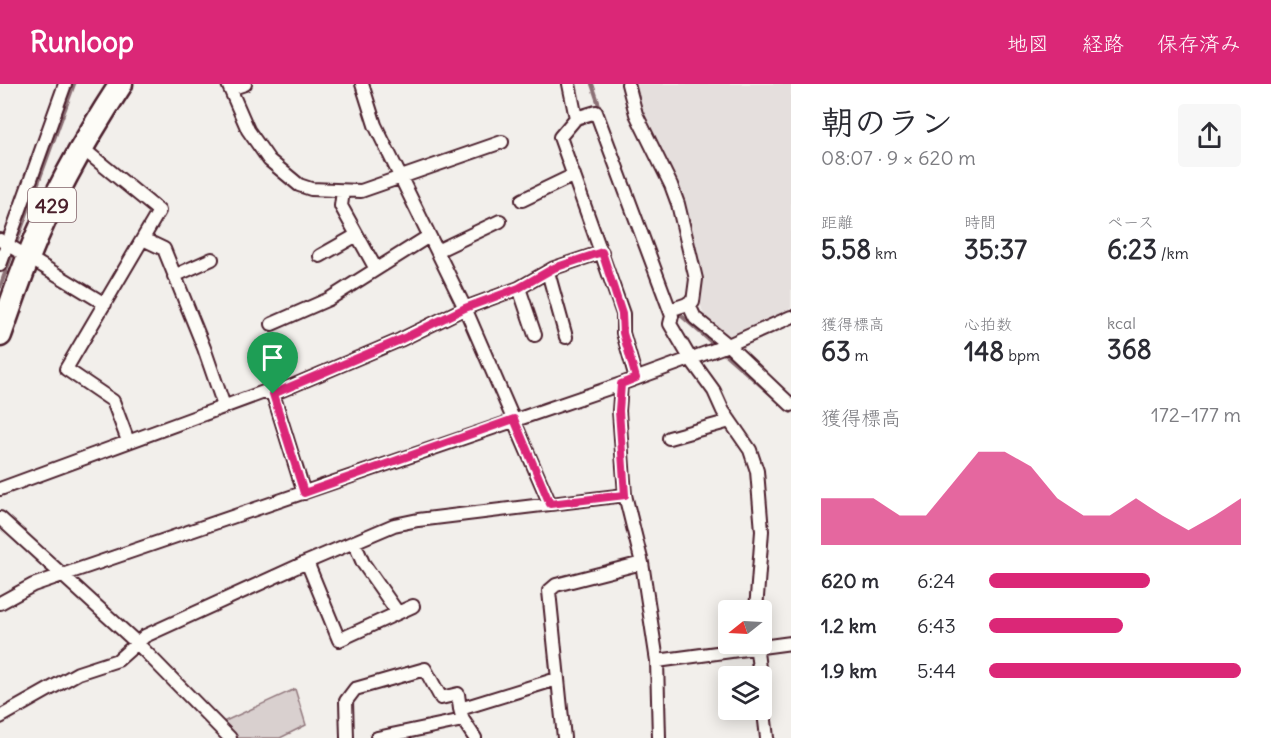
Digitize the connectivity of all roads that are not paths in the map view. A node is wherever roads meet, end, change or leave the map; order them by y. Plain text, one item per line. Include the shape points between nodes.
1 (65, 84) edge
2 (121, 84) edge
3 (245, 84) edge
4 (362, 84) edge
5 (569, 84) edge
6 (628, 84) edge
7 (229, 86) edge
8 (576, 118) junction
9 (502, 142) dead end
10 (82, 148) junction
11 (574, 175) junction
12 (399, 176) junction
13 (343, 191) junction
14 (522, 200) dead end
15 (500, 221) dead end
16 (357, 235) junction
17 (429, 236) junction
18 (142, 239) junction
19 (13, 248) edge
20 (437, 251) junction
21 (602, 252) junction
22 (320, 256) dead end
23 (212, 260) dead end
24 (0, 265) edge
25 (376, 269) junction
26 (548, 272) junction
27 (174, 276) junction
28 (519, 288) junction
29 (105, 304) junction
30 (677, 307) junction
31 (465, 308) junction
32 (791, 317) edge
33 (272, 324) dead end
34 (0, 335) edge
35 (535, 335) dead end
36 (566, 337) dead end
37 (721, 347) junction
38 (690, 358) junction
39 (636, 378) junction
40 (621, 384) junction
41 (273, 394) junction
42 (791, 405) edge
43 (224, 406) junction
44 (514, 419) junction
45 (730, 421) junction
46 (669, 438) dead end
47 (128, 441) junction
48 (0, 489) edge
49 (304, 493) junction
50 (625, 495) junction
51 (550, 504) junction
52 (0, 518) edge
53 (354, 542) junction
54 (307, 562) junction
55 (642, 563) junction
56 (63, 576) junction
57 (757, 600) edge
58 (0, 603) edge
59 (413, 606) dead end
60 (398, 613) junction
61 (137, 643) junction
62 (791, 643) edge
63 (772, 645) edge
64 (718, 652) edge
65 (657, 661) junction
66 (557, 679) junction
67 (462, 714) junction
68 (0, 717) edge
69 (765, 720) edge
70 (230, 738) edge
71 (347, 738) edge
72 (377, 738) edge
73 (475, 738) edge
74 (564, 738) edge
75 (659, 738) edge
76 (767, 738) edge

1 - 19 street
2 - 10 highway, 429
3 - 7 street
4 - 12 street
5 - 8 street
6 - 30 street via 636,114 678,204 696,279 693,302
7 - 13 street via 248,130 277,168 299,185
8 - 11 street via 560,137
8 - 30 street via 596,112
9 - 12 street
10 - 18 street via 159,211
10 - 19 highway, 429 via 54,201
11 - 14 street
11 - 21 street
12 - 13 street via 361,191
12 - 17 street
13 - 16 street via 341,206
15 - 20 street
16 - 22 street
16 - 25 street
17 - 20 street
17 - 25 street
18 - 27 street via 164,249
18 - 29 street
19 - 24 street
19 - 29 street
19 - 34 highway, 429
20 - 31 street
21 - 26 street
21 - 39 street via 622,314 623,333
23 - 27 street
25 - 33 street via 329,299
26 - 28 street
26 - 36 street
27 - 43 street
28 - 31 street
28 - 35 street
29 - 47 street via 66,369 113,401
30 - 37 street via 695,318
30 - 38 street via 670,324
31 - 41 street
31 - 44 street
32 - 37 street
37 - 38 street
37 - 42 street
38 - 39 street
38 - 45 street
39 - 40 street
40 - 44 street
40 - 50 street
41 - 43 street via 264,392
41 - 49 street
43 - 47 street
44 - 49 street
44 - 51 street
45 - 46 street
45 - 57 street via 750,450 757,471 762,531
47 - 48 street
49 - 56 street
50 - 51 street
50 - 55 street
51 - 53 street via 418,520 394,525
52 - 56 street
53 - 54 street
53 - 60 street via 363,563
54 - 60 street via 339,640
54 - 61 street
55 - 65 street
55 - 66 street via 556,585 549,591
56 - 58 street via 33,585
56 - 61 street
59 - 60 street
61 - 68 street via 118,660 78,673
61 - 70 street
62 - 63 street
64 - 65 street
65 - 75 street
66 - 67 street
66 - 74 street
67 - 71 street via 458,693 441,698 425,669 355,689 346,701
67 - 72 street
67 - 73 street
69 - 76 street

